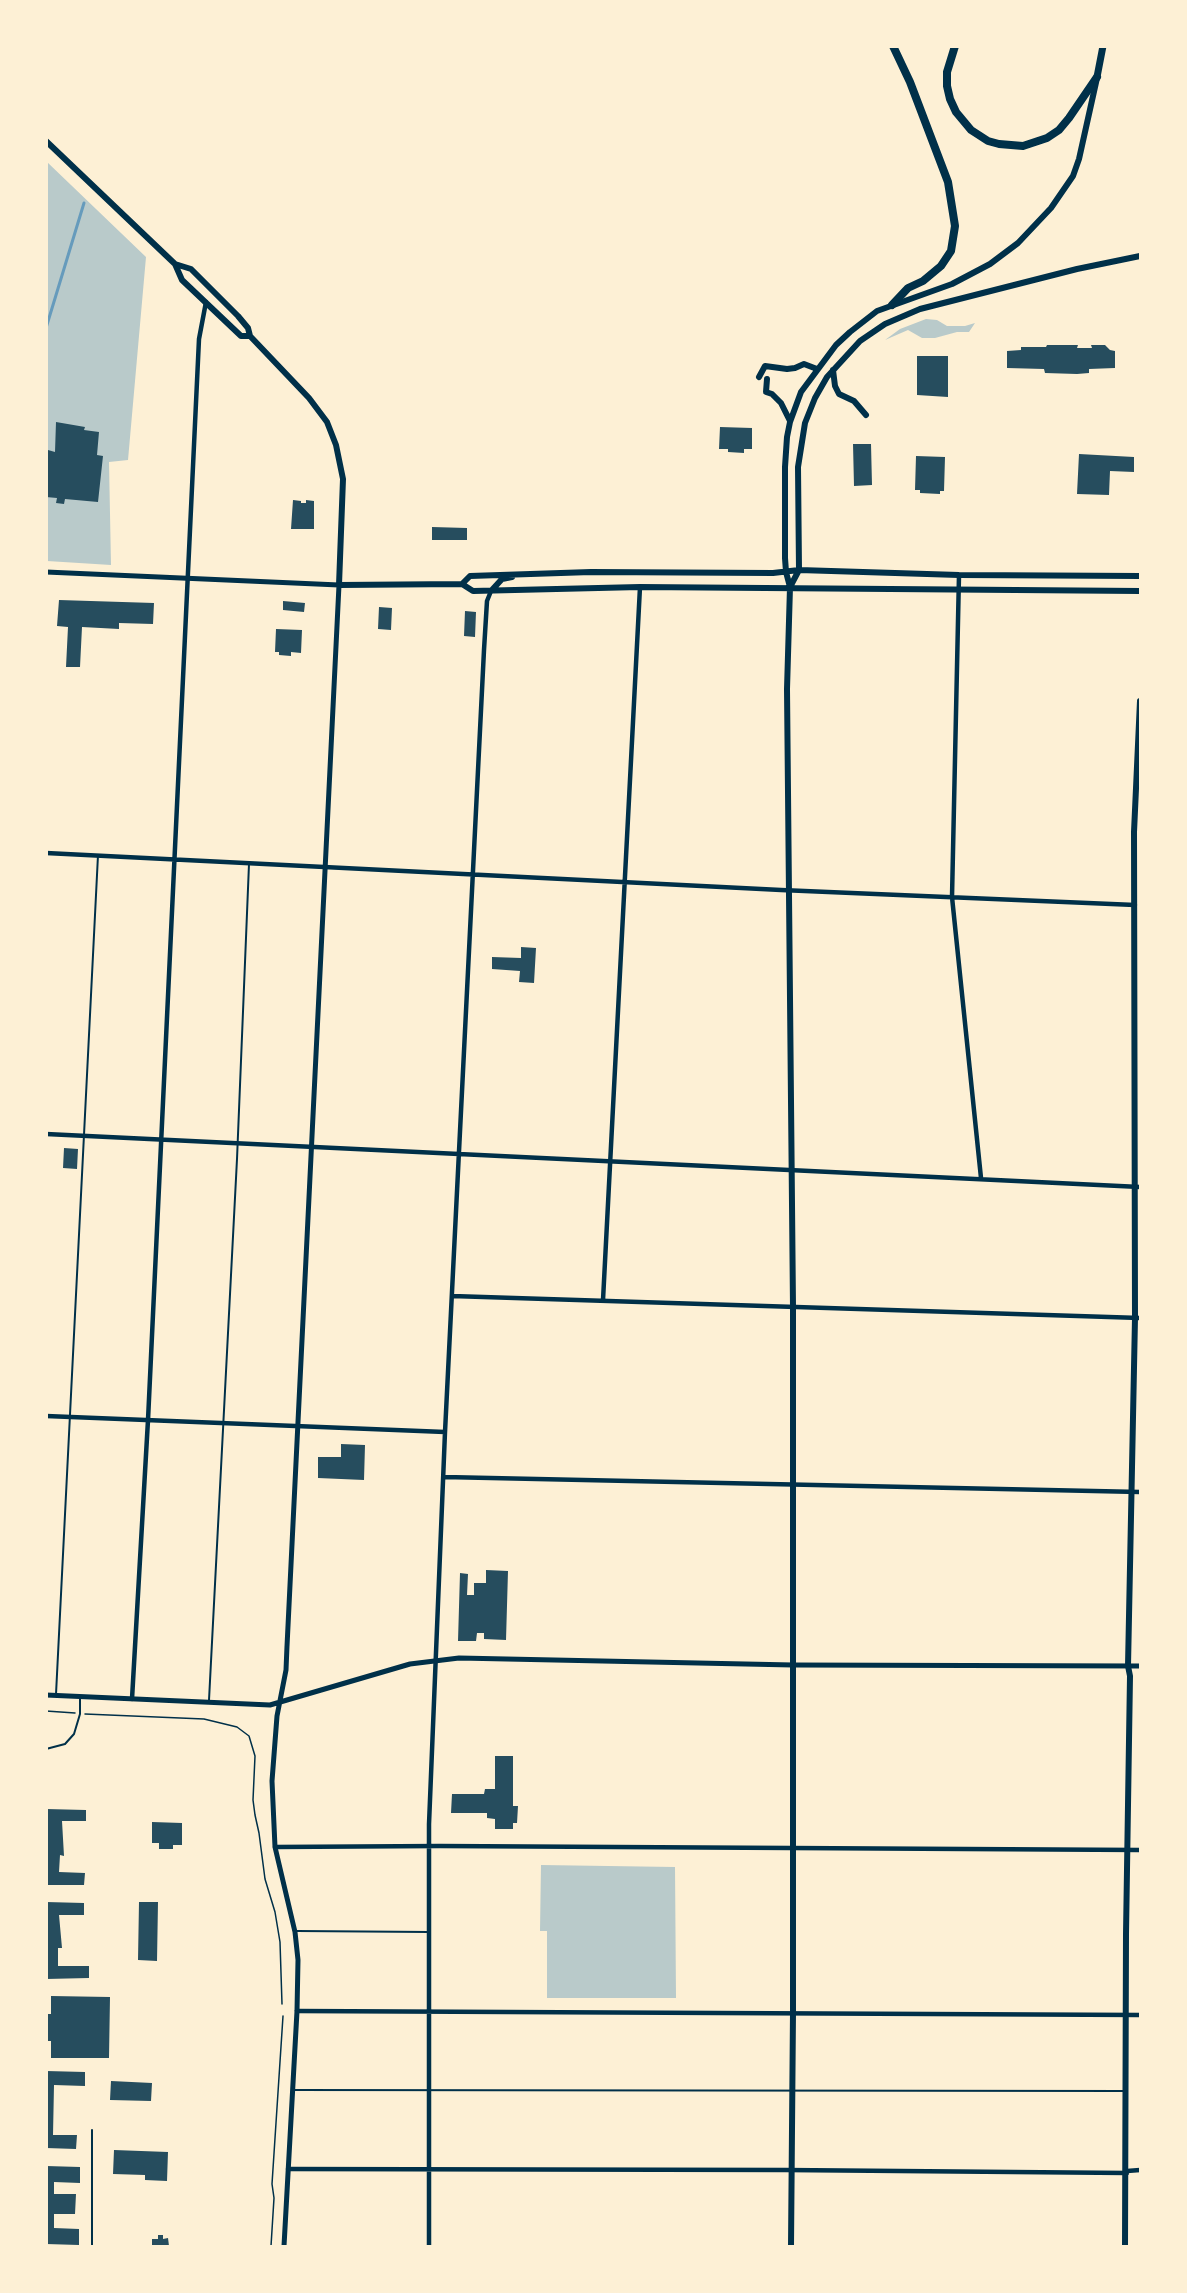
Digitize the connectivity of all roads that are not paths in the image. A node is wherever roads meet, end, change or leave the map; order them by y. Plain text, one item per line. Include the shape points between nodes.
1 (893, 46) edge
2 (955, 46) edge
3 (1103, 46) edge
4 (1097, 77) junction
5 (46, 141) edge
6 (1140, 256) edge
7 (175, 264) junction
8 (206, 302) junction
9 (892, 305) junction
10 (250, 336) junction
11 (817, 369) junction
12 (833, 370) junction
13 (759, 377) dead end
14 (767, 379) dead end
15 (866, 415) dead end
16 (790, 422) junction
17 (799, 570) junction
18 (46, 572) edge
19 (786, 572) junction
20 (527, 573) junction
21 (959, 575) junction
22 (1140, 576) edge
23 (187, 579) junction
24 (462, 584) junction
25 (339, 585) junction
26 (640, 587) junction
27 (790, 587) junction
28 (959, 588) junction
29 (491, 591) junction
30 (1140, 591) edge
31 (1140, 701) edge
32 (1138, 812) edge
33 (46, 853) edge
34 (98, 855) junction
35 (174, 859) junction
36 (250, 862) junction
37 (325, 866) junction
38 (474, 873) junction
39 (625, 882) junction
40 (790, 890) junction
41 (952, 897) junction
42 (1135, 905) junction
43 (46, 1134) edge
44 (83, 1135) junction
45 (160, 1139) junction
46 (237, 1143) junction
47 (311, 1147) junction
48 (460, 1154) junction
49 (610, 1162) junction
50 (792, 1170) junction
51 (981, 1178) junction
52 (1137, 1187) edge
53 (452, 1296) junction
54 (603, 1300) junction
55 (793, 1307) junction
56 (1137, 1318) edge
57 (46, 1416) edge
58 (70, 1417) junction
59 (148, 1420) junction
60 (223, 1423) junction
61 (299, 1426) junction
62 (445, 1432) junction
63 (444, 1477) junction
64 (793, 1486) junction
65 (1131, 1492) junction
66 (1140, 1492) edge
67 (436, 1660) junction
68 (794, 1665) junction
69 (1128, 1666) junction
70 (1140, 1666) edge
71 (46, 1695) edge
72 (55, 1696) junction
73 (80, 1697) junction
74 (132, 1699) junction
75 (208, 1703) junction
76 (279, 1704) junction
77 (46, 1749) edge
78 (429, 1846) junction
79 (275, 1847) junction
80 (793, 1849) junction
81 (1128, 1850) junction
82 (1140, 1850) edge
83 (294, 1932) junction
84 (429, 1932) junction
85 (297, 2011) junction
86 (429, 2012) junction
87 (793, 2012) junction
88 (1126, 2014) junction
89 (1140, 2015) edge
90 (292, 2090) junction
91 (428, 2091) junction
92 (792, 2091) junction
93 (1126, 2091) junction
94 (92, 2130) dead end
95 (288, 2169) junction
96 (429, 2170) junction
97 (792, 2170) junction
98 (1140, 2170) edge
99 (1127, 2172) junction
100 (92, 2247) edge
101 (284, 2247) edge
102 (429, 2247) edge
103 (791, 2247) edge
104 (1125, 2247) edge

1 - 9 highway via 948,182 955,226 951,251 941,266 908,288
2 - 4 highway via 947,86 956,112 971,130 999,144 1023,146 1059,130
3 - 4 highway
4 - 9 main road via 1079,159 1073,176 1051,208 1018,243 990,264 952,284
5 - 7 main road
6 - 12 main road via 920,309 860,341
7 - 8 main road via 182,280
7 - 10 main road via 191,269 238,316
8 - 10 main road via 240,336
8 - 23 street via 199,339
9 - 11 main road via 877,311 850,332
10 - 25 main road via 317,408 335,440 344,493
11 - 13 main road via 804,364 787,369 765,366
11 - 16 main road via 801,392
12 - 15 main road via 839,394 854,401
12 - 17 main road via 808,411 801,439
14 - 16 main road via 766,392 781,403
16 - 19 main road via 785,467
17 - 19 main road
17 - 21 main road
17 - 27 main road
18 - 23 street
19 - 20 main road
19 - 27 main road
20 - 24 main road via 470,576
20 - 29 main road via 502,579
21 - 22 main road
21 - 28 street
23 - 25 street
23 - 35 street
24 - 25 main road
24 - 29 main road via 470,590
25 - 37 street
26 - 27 main road
26 - 29 main road
26 - 39 street
27 - 28 main road
27 - 40 main road
28 - 30 main road
28 - 41 street
29 - 38 street via 487,605
31 - 32 main road
32 - 42 main road
33 - 34 street
34 - 35 street
34 - 44 lane
35 - 36 street
35 - 45 street
36 - 37 street
36 - 46 lane
37 - 38 street
37 - 47 street
38 - 39 street
38 - 48 street
39 - 40 street
39 - 49 street
40 - 41 street
40 - 50 main road
41 - 42 street
41 - 51 street
42 - 52 main road
43 - 44 street
44 - 45 street
44 - 58 lane
45 - 46 street
45 - 59 street
46 - 47 street
46 - 60 lane
47 - 48 street
47 - 61 street
48 - 49 street
48 - 53 street
49 - 50 street
49 - 54 street
50 - 51 street
50 - 55 main road
51 - 52 street
52 - 56 main road
53 - 54 street
53 - 62 street
54 - 55 street
55 - 56 street
55 - 64 main road
56 - 65 main road
57 - 58 street
58 - 59 street
58 - 72 lane
59 - 60 street
59 - 74 street
60 - 61 street
60 - 75 lane
61 - 62 street
61 - 76 street via 286,1670
62 - 63 street
63 - 64 street
63 - 67 street
64 - 65 street
64 - 68 main road
65 - 66 street
65 - 69 main road
67 - 68 street
67 - 76 street via 410,1664
67 - 78 street
68 - 69 street
68 - 80 main road
69 - 70 street
69 - 81 main road
71 - 72 street
72 - 73 street
73 - 74 street
73 - 77 lane via 74,1734 65,1744
74 - 75 street
75 - 76 street
76 - 79 street via 272,1781
78 - 79 street
78 - 80 street
78 - 84 street
79 - 83 street
80 - 81 street
80 - 87 main road
81 - 82 street
81 - 88 main road
83 - 84 lane
83 - 85 street
84 - 86 street
85 - 86 street
85 - 90 street
86 - 87 street
86 - 91 street
87 - 88 street
87 - 92 main road
88 - 89 street
88 - 93 main road
90 - 91 lane
90 - 95 street
91 - 92 lane
91 - 96 street
92 - 93 lane
92 - 97 main road
93 - 99 main road
94 - 100 lane
95 - 96 street
95 - 101 street
96 - 97 street
96 - 102 street
97 - 99 street
97 - 103 main road
98 - 99 street
99 - 104 main road

